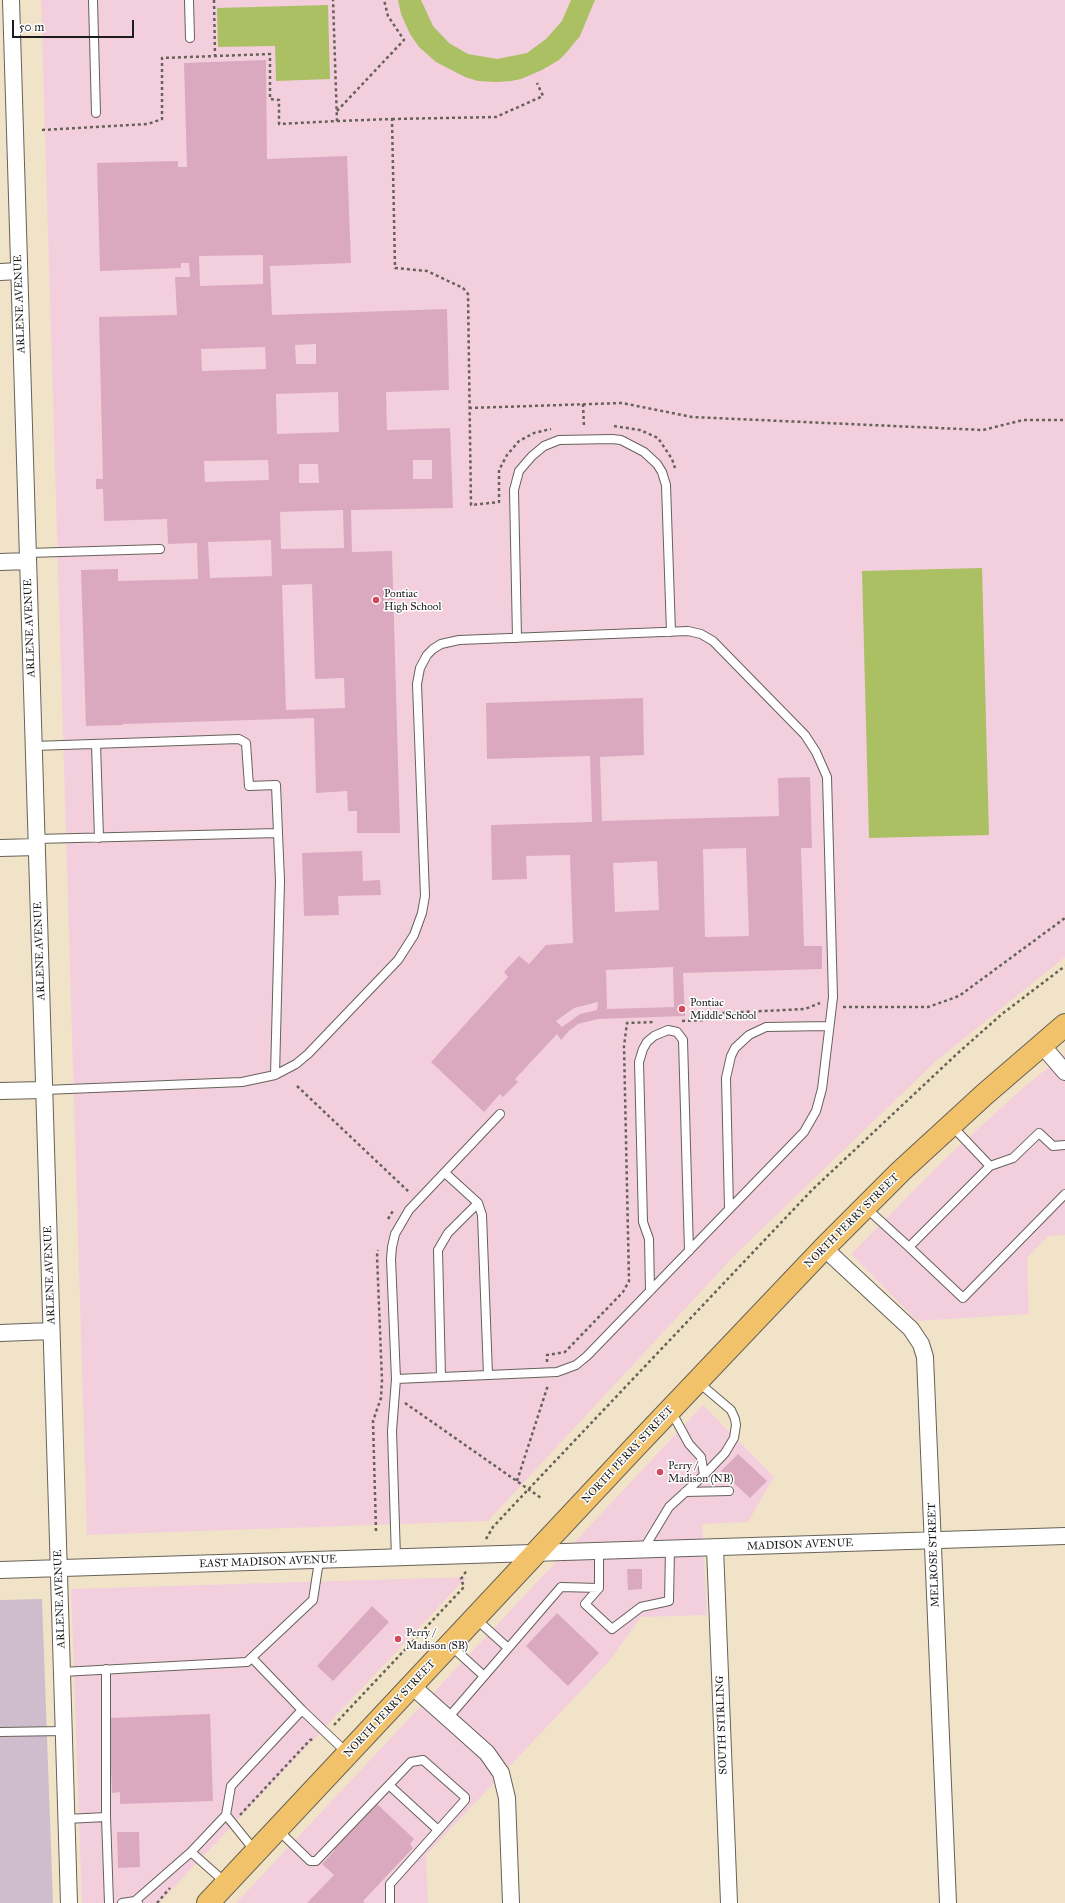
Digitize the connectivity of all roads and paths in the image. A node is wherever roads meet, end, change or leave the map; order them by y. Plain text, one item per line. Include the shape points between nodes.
1 (11, 0) edge
2 (92, 0) edge
3 (188, 0) edge
4 (214, 0) edge
5 (333, 0) edge
6 (384, 0) edge
7 (6, 34) edge
8 (190, 38) dead end
9 (216, 56) junction
10 (536, 83) dead end
11 (336, 112) junction
12 (96, 113) dead end
13 (392, 120) junction
14 (337, 121) junction
15 (42, 130) dead end
16 (19, 271) junction
17 (0, 272) edge
18 (583, 404) junction
19 (469, 408) junction
20 (1065, 420) edge
21 (606, 426) dead end
22 (577, 427) dead end
23 (584, 427) junction
24 (592, 427) dead end
25 (556, 429) dead end
26 (585, 439) junction
27 (675, 470) dead end
28 (160, 549) dead end
29 (28, 557) junction
30 (0, 562) edge
31 (671, 632) junction
32 (517, 638) junction
33 (96, 744) junction
34 (34, 746) junction
35 (278, 833) junction
36 (98, 838) junction
37 (37, 843) junction
38 (0, 848) edge
39 (1065, 918) edge
40 (1065, 966) edge
41 (832, 1005) junction
42 (1065, 1025) edge
43 (829, 1026) junction
44 (1041, 1044) junction
45 (1065, 1072) edge
46 (275, 1075) junction
47 (298, 1086) dead end
48 (44, 1090) junction
49 (0, 1091) edge
50 (500, 1114) dead end
51 (951, 1125) junction
52 (1065, 1145) edge
53 (990, 1166) junction
54 (444, 1173) junction
55 (1065, 1194) edge
56 (405, 1197) dead end
57 (478, 1203) junction
58 (396, 1207) dead end
59 (864, 1207) junction
60 (730, 1208) junction
61 (388, 1220) dead end
62 (910, 1247) junction
63 (824, 1248) junction
64 (378, 1249) dead end
65 (689, 1250) junction
66 (650, 1291) junction
67 (51, 1331) junction
68 (0, 1333) edge
69 (488, 1375) junction
70 (441, 1377) junction
71 (396, 1379) junction
72 (698, 1381) junction
73 (395, 1396) junction
74 (670, 1410) junction
75 (704, 1475) junction
76 (528, 1489) junction
77 (729, 1491) dead end
78 (685, 1492) junction
79 (541, 1498) dead end
80 (493, 1527) dead end
81 (376, 1531) dead end
82 (1065, 1536) edge
83 (934, 1540) junction
84 (715, 1548) junction
85 (670, 1549) junction
86 (643, 1550) junction
87 (599, 1552) junction
88 (536, 1554) junction
89 (396, 1558) junction
90 (319, 1561) junction
91 (59, 1568) junction
92 (0, 1570) edge
93 (462, 1579) dead end
94 (599, 1588) junction
95 (475, 1618) junction
96 (450, 1645) junction
97 (508, 1648) junction
98 (252, 1658) junction
99 (106, 1669) junction
100 (62, 1672) junction
101 (484, 1676) junction
102 (412, 1686) junction
103 (302, 1710) junction
104 (448, 1718) junction
105 (64, 1731) junction
106 (0, 1732) edge
107 (326, 1733) junction
108 (348, 1754) junction
109 (389, 1785) junction
110 (226, 1815) junction
111 (106, 1817) junction
112 (66, 1819) junction
113 (232, 1823) junction
114 (277, 1829) junction
115 (438, 1830) junction
116 (191, 1852) junction
117 (256, 1852) junction
118 (175, 1883) dead end
119 (226, 1884) junction
120 (136, 1902) edge
121 (69, 1903) edge
122 (109, 1903) edge
123 (122, 1903) edge
124 (157, 1903) edge
125 (208, 1903) edge
126 (390, 1903) edge
127 (512, 1903) edge
128 (730, 1903) edge
129 (948, 1903) edge

1 - 7 street, ARLENE AVENUE
2 - 12 lane
3 - 8 lane
4 - 9 path
5 - 11 path
6 - 11 path via 388,16 404,40
7 - 16 street, ARLENE AVENUE
9 - 14 path via 270,54 270,99 278,100 279,124
9 - 15 path via 162,58 162,119 148,124
10 - 13 path via 542,96 496,117
11 - 14 path
13 - 14 path
13 - 19 path via 395,268 427,271 463,288 468,294
16 - 17 street
16 - 29 street, ARLENE AVENUE
18 - 19 path
18 - 20 path via 622,403 692,417 983,430 1023,420
18 - 23 path
19 - 25 path via 472,505 499,502 499,470 507,454 519,441 534,433
21 - 27 path via 640,430 658,438 672,459
22 - 23 path
23 - 24 path
23 - 26 path
26 - 31 lane via 612,439 629,443 652,458 662,472 666,485
26 - 32 lane via 559,440 544,446 525,463 516,480 514,490
28 - 29 lane
29 - 30 street
29 - 34 street, ARLENE AVENUE
31 - 32 lane
31 - 41 lane via 695,632 713,641 805,735 822,764 828,786
32 - 46 lane via 450,641 433,649 423,661 417,684 425,896 418,927 398,960 308,1054
33 - 34 lane
33 - 35 lane via 239,739 244,741 248,748 249,786 276,786
33 - 36 lane
34 - 37 street, ARLENE AVENUE
35 - 36 lane
35 - 46 lane via 280,881
36 - 37 lane
37 - 38 street
37 - 48 street, ARLENE AVENUE
39 - 41 path via 959,996 928,1007
40 - 76 path via 959,1052 812,1190
41 - 43 lane
42 - 44 main road, NORTH PERRY STREET
43 - 60 lane via 820,1100 811,1122
43 - 60 lane via 766,1027 749,1035 735,1048 726,1078
44 - 45 street
44 - 51 main road, NORTH PERRY STREET
46 - 48 lane via 242,1082
47 - 56 path via 410,1191
48 - 49 street
48 - 67 street, ARLENE AVENUE
50 - 54 lane
51 - 53 lane
51 - 59 main road, NORTH PERRY STREET
52 - 53 lane via 1053,1146 1039,1133 1013,1158
53 - 62 lane
54 - 57 lane
54 - 71 lane via 409,1210 393,1241 391,1259
55 - 62 lane via 962,1298
57 - 69 lane via 482,1215
57 - 70 lane via 448,1233 438,1250
58 - 61 path
59 - 62 lane
59 - 63 main road, NORTH PERRY STREET
60 - 65 lane
63 - 72 main road, NORTH PERRY STREET
63 - 83 street, MELROSE STREET via 911,1329 923,1351 927,1372
64 - 81 path via 382,1380 381,1398 373,1421
65 - 66 lane
65 - 66 lane via 683,1040 677,1032 668,1030 654,1036 648,1042 639,1062 644,1222 649,1239
66 - 69 lane via 576,1365 557,1372
67 - 68 street
67 - 91 street, ARLENE AVENUE
69 - 70 lane
70 - 71 lane
71 - 73 lane
72 - 74 main road, NORTH PERRY STREET
72 - 75 lane via 731,1410 736,1419 734,1438 725,1453
73 - 76 path
73 - 89 lane via 392,1431
74 - 75 lane via 689,1444 700,1457
74 - 88 main road, NORTH PERRY STREET
75 - 78 lane
76 - 79 path
76 - 80 path
77 - 78 lane
78 - 86 lane via 669,1507
82 - 83 street, MADISON AVENUE
83 - 84 street, MADISON AVENUE
83 - 129 street, MELROSE STREET
84 - 85 street, MADISON AVENUE
84 - 128 street, SOUTH STIRLING
85 - 86 street, MADISON AVENUE
85 - 94 lane via 669,1602 641,1607 612,1629 585,1604
86 - 87 street, MADISON AVENUE
87 - 88 street, MADISON AVENUE
87 - 94 lane
88 - 89 street, EAST MADISON AVENUE
88 - 95 main road, NORTH PERRY STREET
89 - 90 street, EAST MADISON AVENUE
90 - 91 street, EAST MADISON AVENUE
90 - 98 lane via 313,1600
91 - 92 street, EAST MADISON AVENUE
91 - 100 street, ARLENE AVENUE
93 - 107 path via 464,1587
94 - 97 lane via 561,1587
95 - 96 main road, NORTH PERRY STREET
95 - 97 lane
96 - 101 lane
96 - 102 main road, NORTH PERRY STREET
97 - 101 lane
98 - 99 lane via 247,1662
98 - 103 lane
99 - 100 lane
99 - 111 lane
100 - 105 street, ARLENE AVENUE
101 - 104 lane
102 - 104 street
102 - 108 main road, NORTH PERRY STREET
103 - 107 lane
103 - 110 lane via 231,1786
104 - 127 street via 487,1753 504,1781
105 - 106 lane
105 - 112 street, ARLENE AVENUE
107 - 108 lane
107 - 113 path via 321,1738 310,1740
108 - 114 main road, NORTH PERRY STREET
109 - 114 lane via 316,1861 310,1861
109 - 115 lane
109 - 115 lane via 411,1762 423,1760 465,1797
110 - 113 lane
110 - 116 lane
111 - 112 lane
111 - 122 lane
112 - 121 street, ARLENE AVENUE
113 - 117 lane
114 - 117 main road, NORTH PERRY STREET
115 - 126 lane via 390,1884
116 - 119 lane
116 - 120 lane
117 - 119 main road, NORTH PERRY STREET
118 - 124 path
119 - 125 main road, NORTH PERRY STREET
120 - 123 lane

